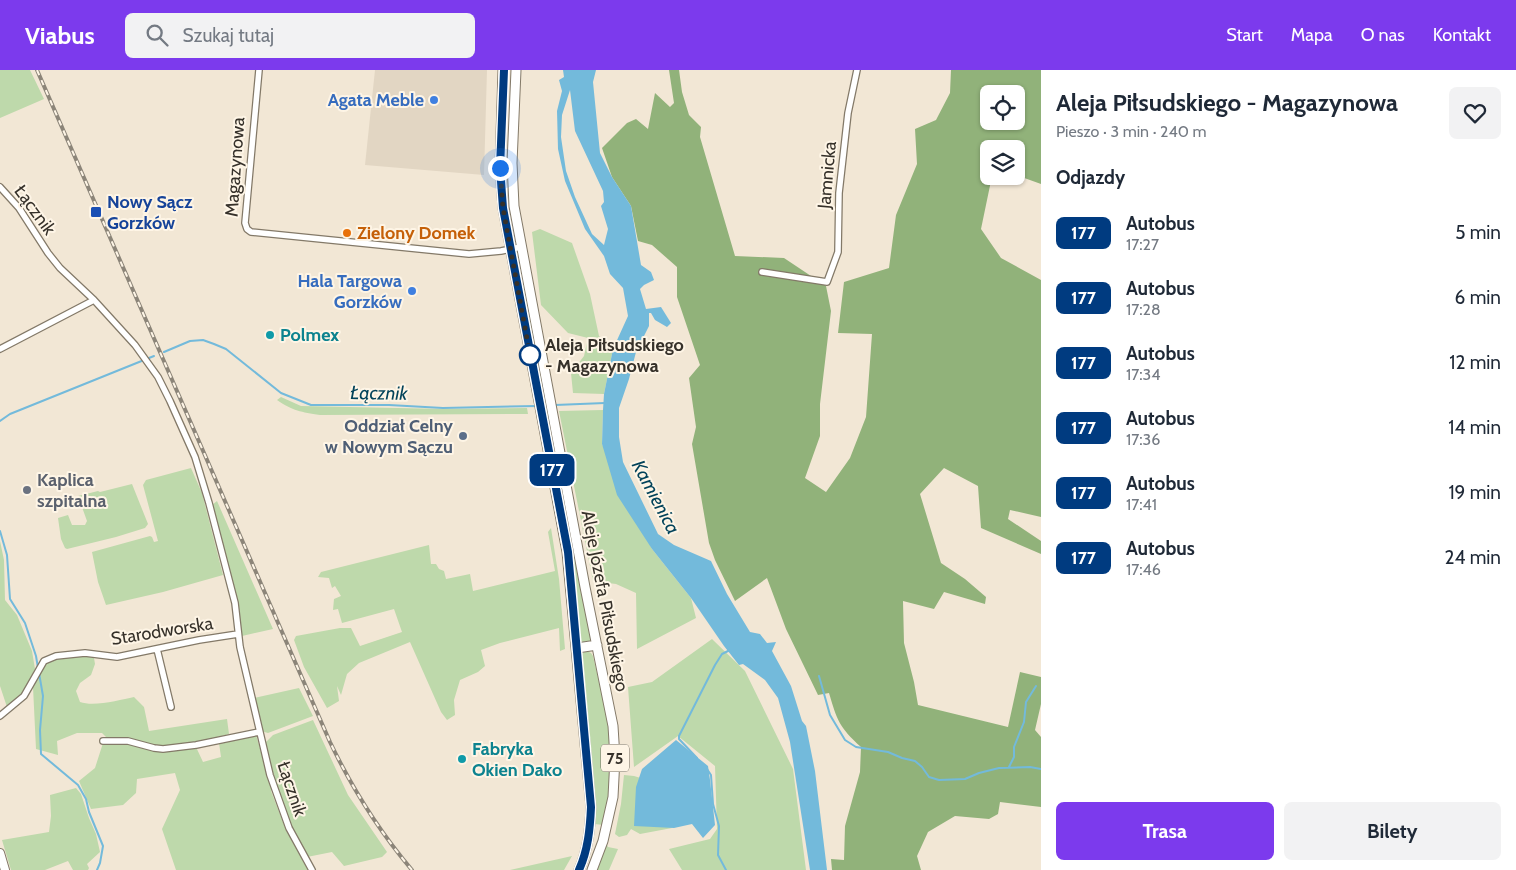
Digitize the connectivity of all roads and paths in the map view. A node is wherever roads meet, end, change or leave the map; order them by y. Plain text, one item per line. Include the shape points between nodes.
1 (259, 70) edge
2 (504, 70) edge
3 (516, 70) edge
4 (857, 70) edge
5 (502, 106) junction
6 (515, 107) junction
7 (0, 188) edge
8 (521, 247) junction
9 (510, 250) junction
10 (762, 272) dead end
11 (527, 278) junction
12 (516, 280) junction
13 (94, 300) junction
14 (0, 349) edge
15 (238, 634) junction
16 (597, 645) junction
17 (577, 648) junction
18 (157, 649) junction
19 (171, 706) dead end
20 (0, 716) edge
21 (259, 732) junction
22 (103, 741) dead end
23 (0, 853) edge
24 (5, 870) edge
25 (312, 870) edge
26 (579, 870) edge
27 (592, 870) edge

1 - 9 street, Magazynowa via 246,229 469,254
2 - 5 main road, Aleje Józefa Piłsudskiego / 75
3 - 6 main road, Aleje Józefa Piłsudskiego / 75
4 - 10 street, Jamnicka via 848,113 839,193 838,252 827,282
5 - 6 main road
5 - 9 main road, Aleje Józefa Piłsudskiego / 75 via 500,168
6 - 8 main road, Aleje Józefa Piłsudskiego / 75 via 512,163 514,206
7 - 13 street, Łącznik via 19,208 60,268
8 - 9 street, Magazynowa
8 - 11 main road, Aleje Józefa Piłsudskiego / 75
9 - 12 main road, Aleje Józefa Piłsudskiego / 75
11 - 12 main road
11 - 16 main road, Aleje Józefa Piłsudskiego / 75
12 - 17 main road, Aleje Józefa Piłsudskiego / 75 via 568,552
13 - 14 street
13 - 15 street, Łącznik via 135,345 158,378 195,457 234,603
15 - 18 street, Starodworska
15 - 21 street, Łącznik
16 - 17 main road
16 - 27 main road, Aleje Józefa Piłsudskiego / 75 via 613,726 615,758 609,818
17 - 26 main road, Aleje Józefa Piłsudskiego / 75 via 591,807 588,842
18 - 19 street
18 - 20 street, Starodworska via 118,657 85,653 56,656 44,661 24,696
21 - 22 street via 163,749 128,741
21 - 25 street, Łącznik via 288,828
23 - 24 street

